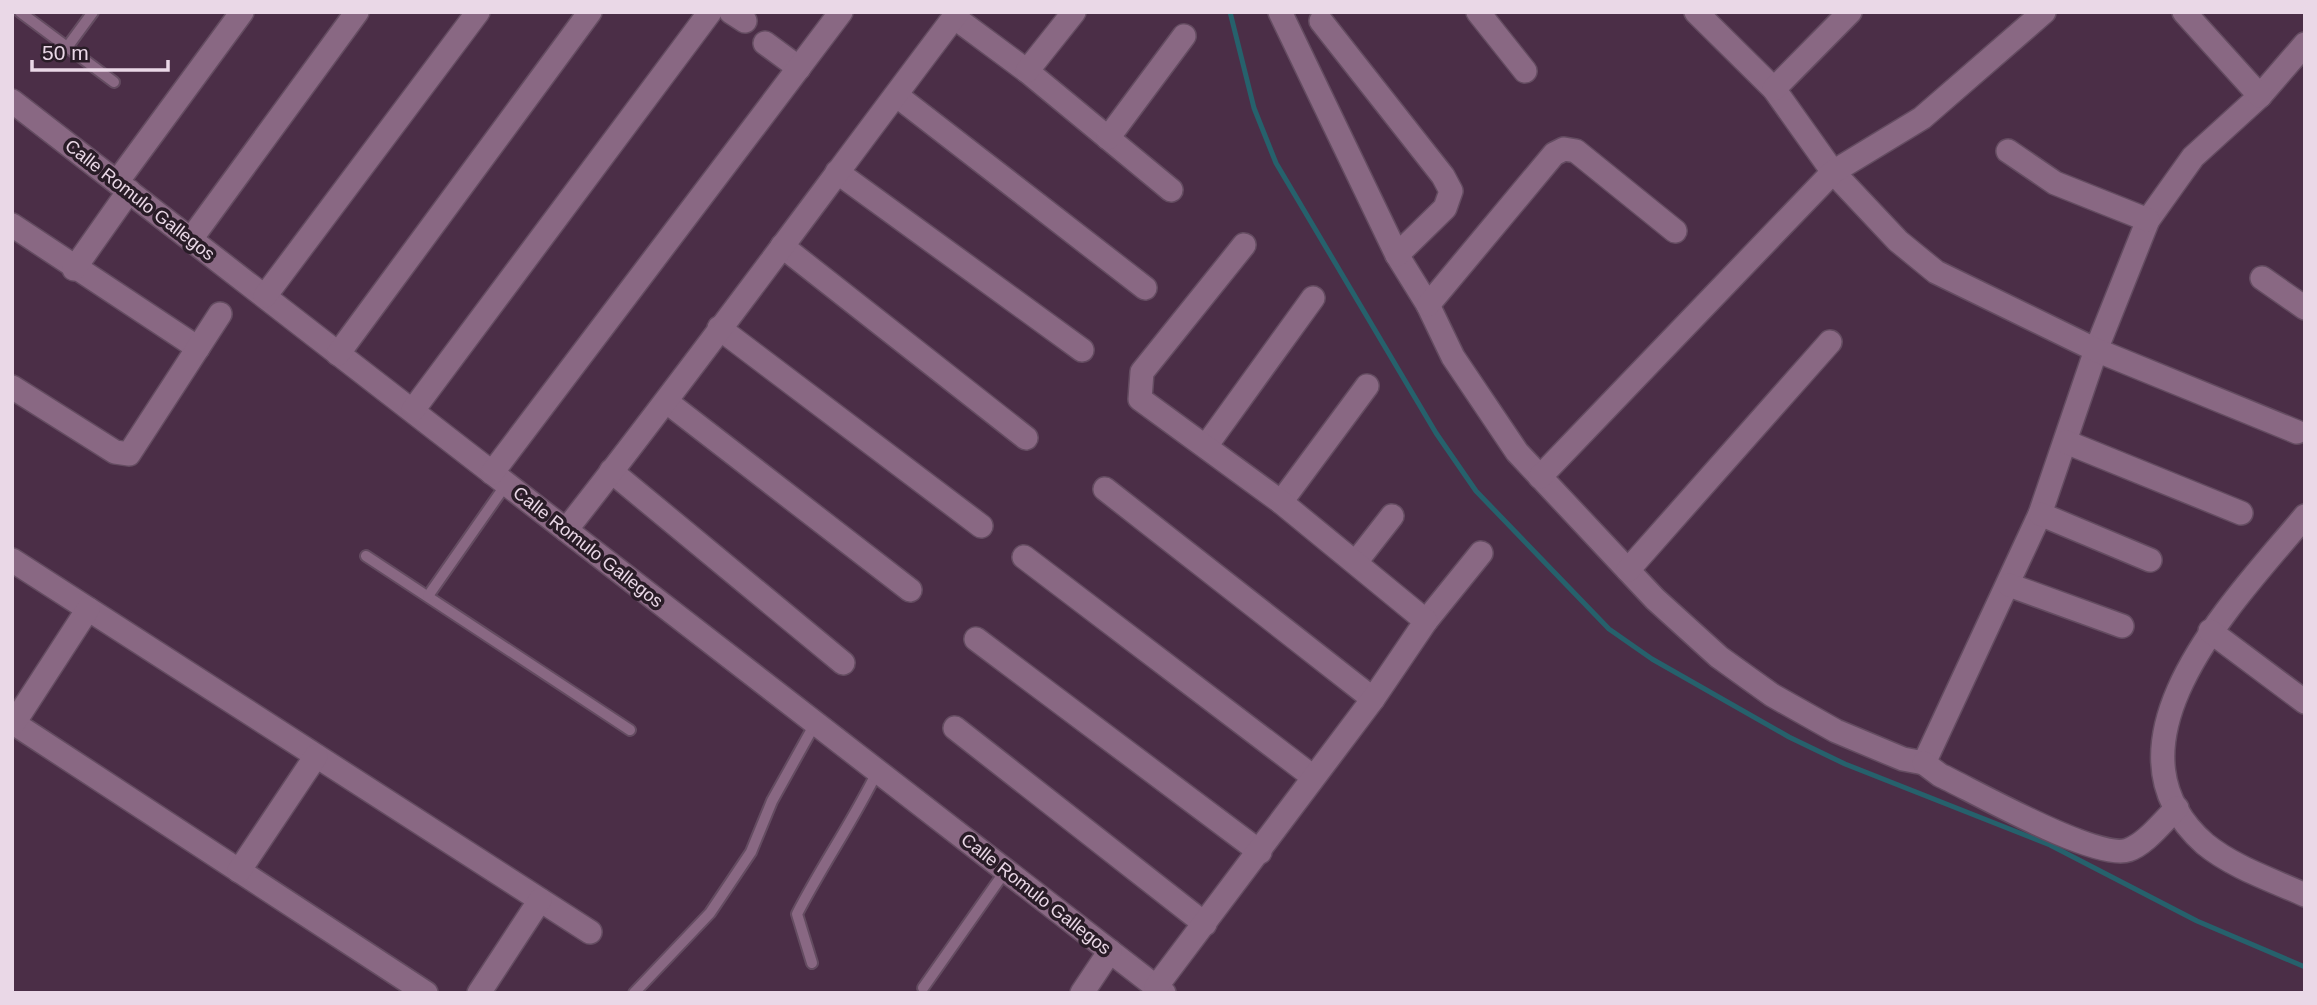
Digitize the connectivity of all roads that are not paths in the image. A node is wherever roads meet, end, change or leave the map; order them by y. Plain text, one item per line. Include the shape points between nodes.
1 (20, 12) edge
2 (93, 12) edge
3 (242, 12) edge
4 (357, 12) edge
5 (478, 12) edge
6 (590, 12) edge
7 (709, 12) edge
8 (841, 12) edge
9 (1074, 12) edge
10 (1280, 12) edge
11 (1478, 12) edge
12 (1696, 12) edge
13 (1850, 12) edge
14 (2044, 12) edge
15 (2184, 12) edge
16 (956, 15) edge
17 (1326, 17) edge
18 (1184, 36) dead end
19 (765, 43) dead end
20 (1293, 44) junction
21 (2305, 44) edge
22 (68, 46) junction
23 (799, 68) junction
24 (1027, 71) junction
25 (1525, 71) dead end
26 (114, 82) dead end
27 (1774, 89) junction
28 (895, 95) junction
29 (2260, 96) junction
30 (12, 101) edge
31 (1108, 138) junction
32 (2008, 151) dead end
33 (837, 172) junction
34 (1833, 172) junction
35 (123, 186) junction
36 (1171, 190) dead end
37 (2148, 220) junction
38 (12, 225) edge
39 (1675, 231) dead end
40 (191, 239) junction
41 (1244, 245) dead end
42 (782, 246) junction
43 (1397, 255) junction
44 (74, 269) junction
45 (2262, 278) dead end
46 (1145, 288) dead end
47 (265, 296) junction
48 (1313, 298) dead end
49 (1428, 305) junction
50 (2305, 308) edge
51 (220, 314) dead end
52 (719, 328) junction
53 (1830, 342) dead end
54 (198, 348) junction
55 (1082, 350) dead end
56 (2096, 350) junction
57 (338, 354) junction
58 (1367, 386) dead end
59 (12, 387) edge
60 (667, 402) junction
61 (413, 410) junction
62 (2297, 432) dead end
63 (1026, 438) dead end
64 (2066, 442) junction
65 (1206, 446) junction
66 (611, 471) junction
67 (1540, 477) junction
68 (499, 478) junction
69 (1105, 489) dead end
70 (1281, 502) junction
71 (2241, 513) dead end
72 (2040, 514) junction
73 (1392, 516) dead end
74 (2305, 516) edge
75 (981, 526) dead end
76 (566, 530) junction
77 (1481, 553) dead end
78 (366, 556) dead end
79 (1024, 557) dead end
80 (12, 560) edge
81 (2150, 560) dead end
82 (1356, 562) junction
83 (1628, 570) junction
84 (2009, 584) junction
85 (910, 590) dead end
86 (428, 596) junction
87 (88, 609) junction
88 (1426, 621) junction
89 (2122, 626) dead end
90 (2210, 631) junction
91 (976, 639) dead end
92 (843, 663) dead end
93 (1373, 699) junction
94 (2305, 702) edge
95 (816, 722) junction
96 (13, 723) edge
97 (955, 729) dead end
98 (630, 730) dead end
99 (316, 756) junction
100 (1924, 763) junction
101 (878, 771) junction
102 (1312, 776) junction
103 (2177, 808) junction
104 (1260, 852) junction
105 (1006, 870) junction
106 (239, 871) junction
107 (2305, 895) edge
108 (540, 900) junction
109 (1205, 923) junction
110 (590, 932) dead end
111 (1110, 951) junction
112 (812, 963) dead end
113 (923, 989) dead end
114 (1160, 990) edge
115 (426, 993) edge
116 (479, 993) edge
117 (635, 993) edge
118 (1082, 993) edge

1 - 22 lane
2 - 22 lane
3 - 35 street
4 - 40 street
5 - 47 street
6 - 57 street
7 - 61 street
8 - 23 street
9 - 24 street
10 - 20 street
11 - 25 street
12 - 27 street
13 - 27 street
14 - 34 street via 1922,118
15 - 29 street
16 - 24 street
16 - 28 street
17 - 20 street
17 - 43 street via 1451,191 1445,208
18 - 31 street
19 - 23 street
20 - 43 street
21 - 29 street
22 - 26 lane
23 - 68 street
24 - 31 street
27 - 34 street
28 - 33 street
28 - 46 street
29 - 37 street via 2193,157
30 - 35 street, Calle Romulo Gallegos
31 - 36 street
32 - 37 street via 2055,183
33 - 42 street
33 - 55 street
34 - 56 street via 1898,241 1936,272
34 - 67 street
35 - 40 street, Calle Romulo Gallegos
35 - 44 street
37 - 56 street
38 - 44 street
39 - 49 street via 1576,151 1564,149 1554,155
40 - 47 street, Calle Romulo Gallegos
41 - 65 street via 1142,372 1139,383 1140,399
42 - 52 street
42 - 63 street
43 - 49 street
44 - 54 street
45 - 50 street
47 - 57 street, Calle Romulo Gallegos
48 - 65 street
49 - 67 street via 1476,394
51 - 54 street
52 - 60 street
52 - 75 street
53 - 83 street
54 - 59 street via 129,454 115,452
56 - 62 street
56 - 64 street
57 - 61 street, Calle Romulo Gallegos
58 - 70 street
60 - 66 street
60 - 85 street
61 - 68 street, Calle Romulo Gallegos
64 - 71 street
64 - 72 street
65 - 70 street
66 - 76 street
66 - 92 street
67 - 83 street
68 - 76 street, Calle Romulo Gallegos
68 - 86 lane
69 - 93 street
70 - 82 street
72 - 81 street
72 - 84 street
73 - 82 street
74 - 90 street
76 - 95 street, Calle Romulo Gallegos
77 - 88 street
78 - 86 lane
79 - 102 street
80 - 87 street
82 - 88 street
83 - 100 street via 1719,657 1772,695 1836,731
84 - 89 street
84 - 100 street
86 - 98 lane
87 - 96 street
87 - 99 street
88 - 93 street
90 - 94 street
90 - 103 street via 2167,725 2166,782
91 - 104 street
93 - 102 street
95 - 101 street, Calle Romulo Gallegos
95 - 117 lane via 772,801 751,852 710,913
96 - 106 street
97 - 109 street
99 - 106 street
99 - 108 street
100 - 103 street via 2048,829 2119,853 2131,849
101 - 105 street, Calle Romulo Gallegos
101 - 112 lane via 797,914
102 - 104 street
103 - 107 street via 2194,833 2219,854
104 - 109 street
105 - 111 street, Calle Romulo Gallegos
105 - 113 lane
106 - 115 street
108 - 110 street
108 - 116 street
109 - 114 street
111 - 114 street, Calle Romulo Gallegos
111 - 118 street

